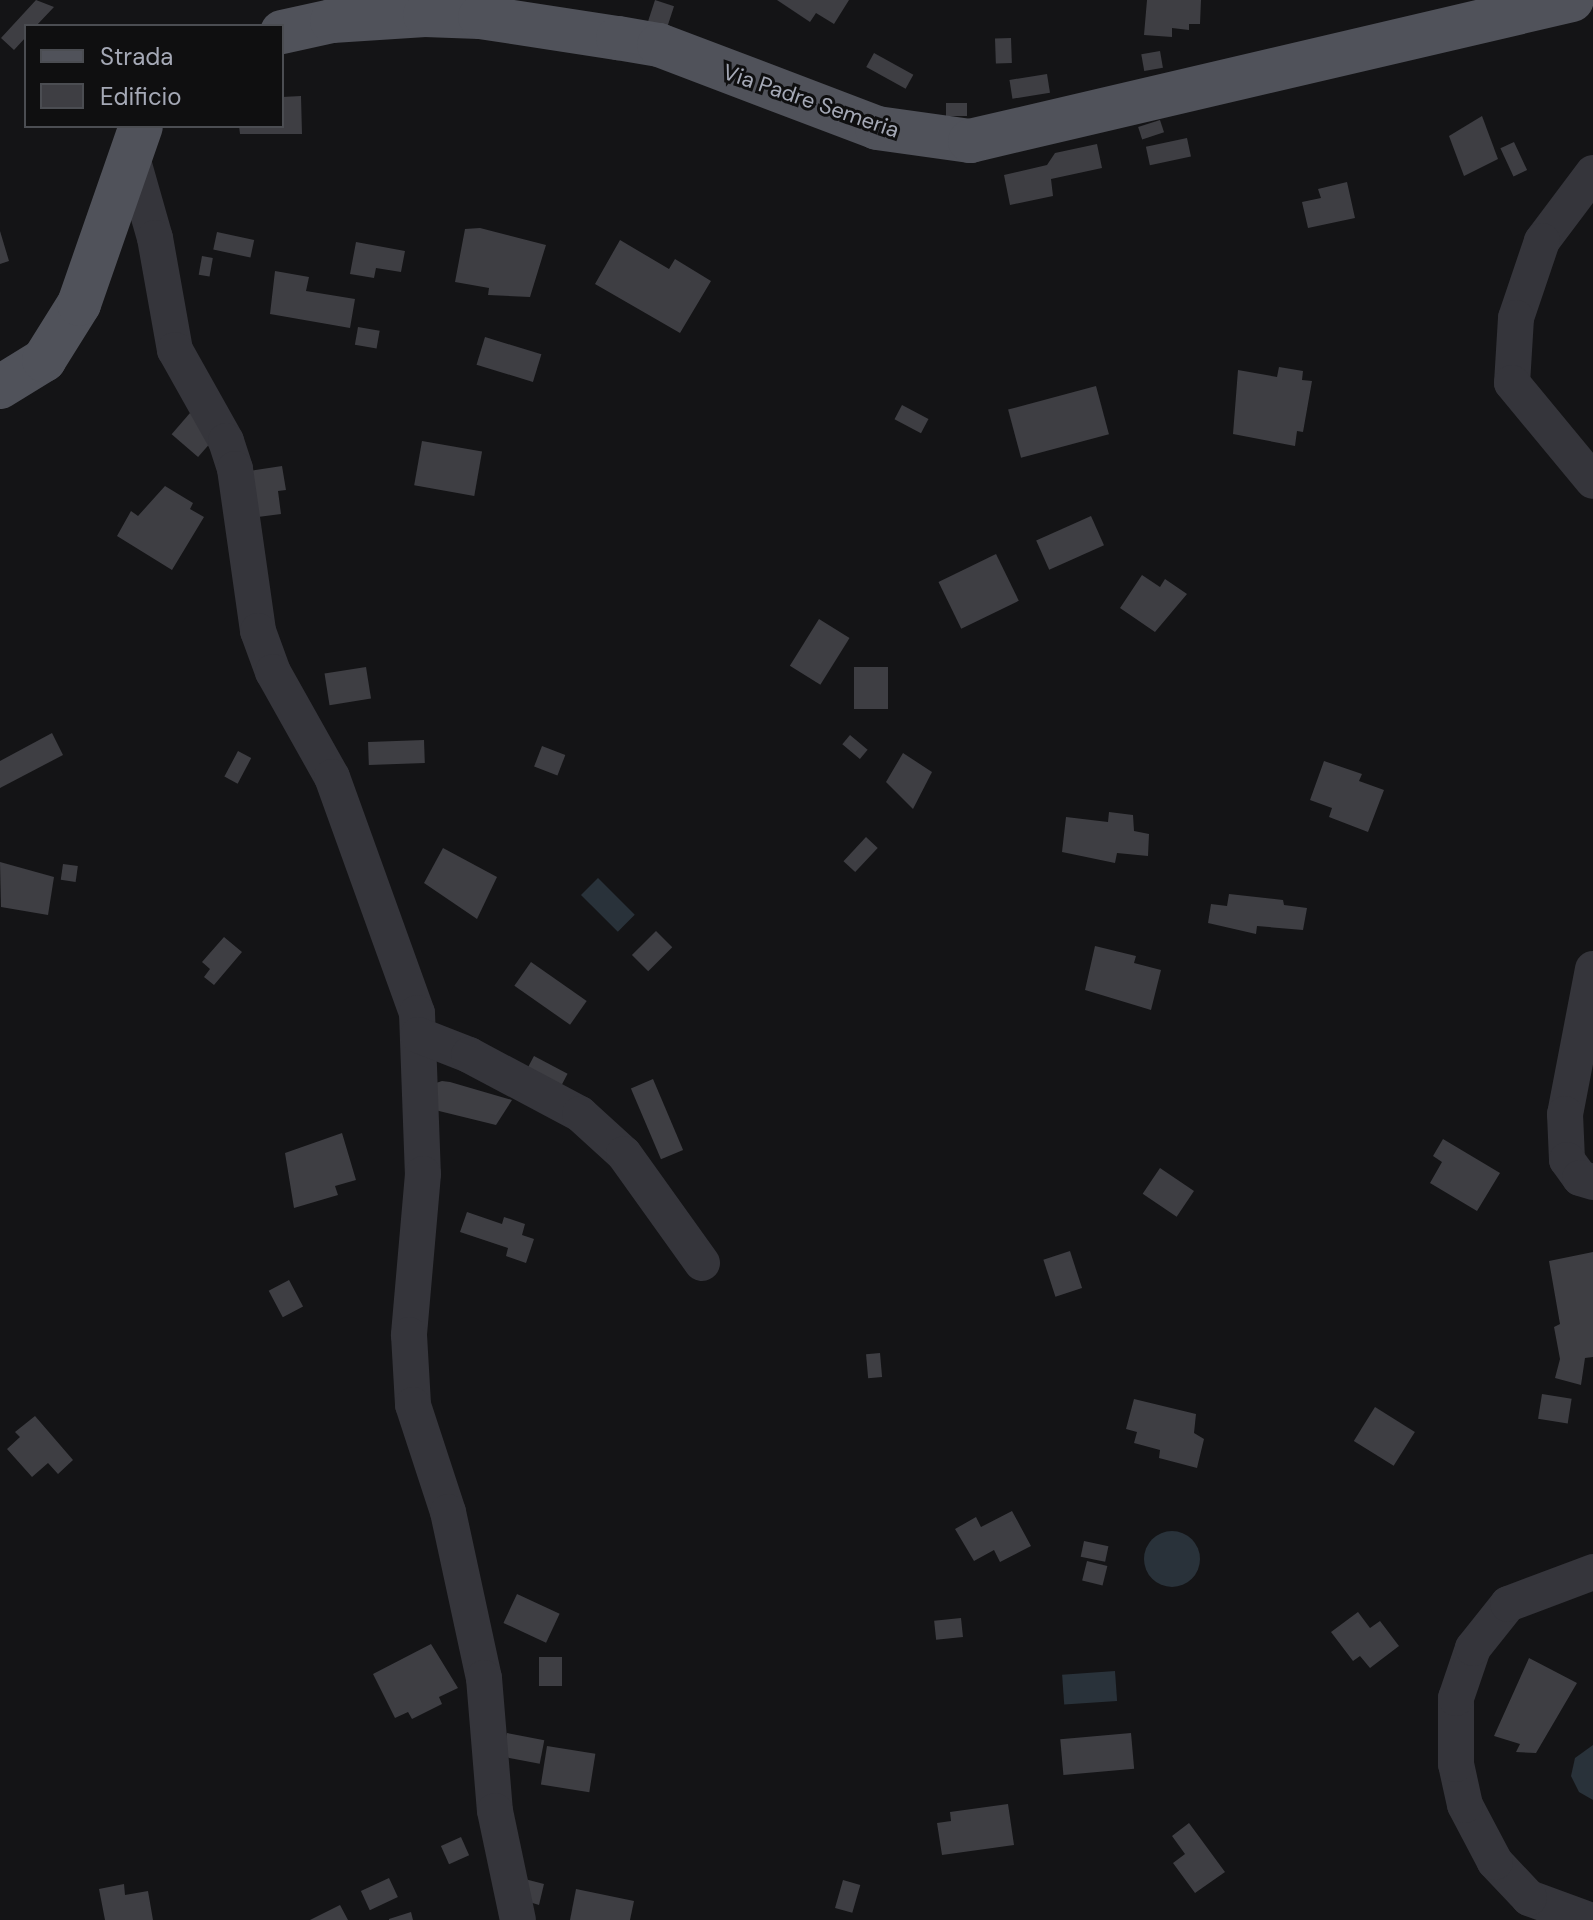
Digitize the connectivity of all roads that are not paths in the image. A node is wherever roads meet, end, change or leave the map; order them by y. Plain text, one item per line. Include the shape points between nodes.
1 (1572, 0) edge
2 (331, 11) edge
3 (284, 31) edge
4 (136, 140) edge
5 (1593, 173) edge
6 (0, 387) edge
7 (1593, 481) edge
8 (1593, 969) edge
9 (418, 1035) junction
10 (1593, 1182) edge
11 (702, 1263) dead end
12 (1593, 1572) edge
13 (518, 1920) edge
14 (1589, 1920) edge

1 - 2 main road, Via Padre Semeria via 970,141 877,128 659,45 480,17
2 - 3 main road, Via Padre Semeria
4 - 6 main road via 79,304 44,360
4 - 9 street via 175,350 226,441 235,469 258,631 273,672 341,800 365,877 404,971
5 - 7 street via 1542,241 1516,318 1512,383
8 - 10 street via 1565,1114 1567,1160 1580,1178
9 - 11 street via 469,1055 580,1114 624,1154
9 - 13 street via 423,1174 409,1335 413,1405 448,1512 484,1678 495,1811
12 - 14 street via 1508,1604 1473,1648 1456,1698 1456,1764 1465,1805 1495,1862 1529,1898

